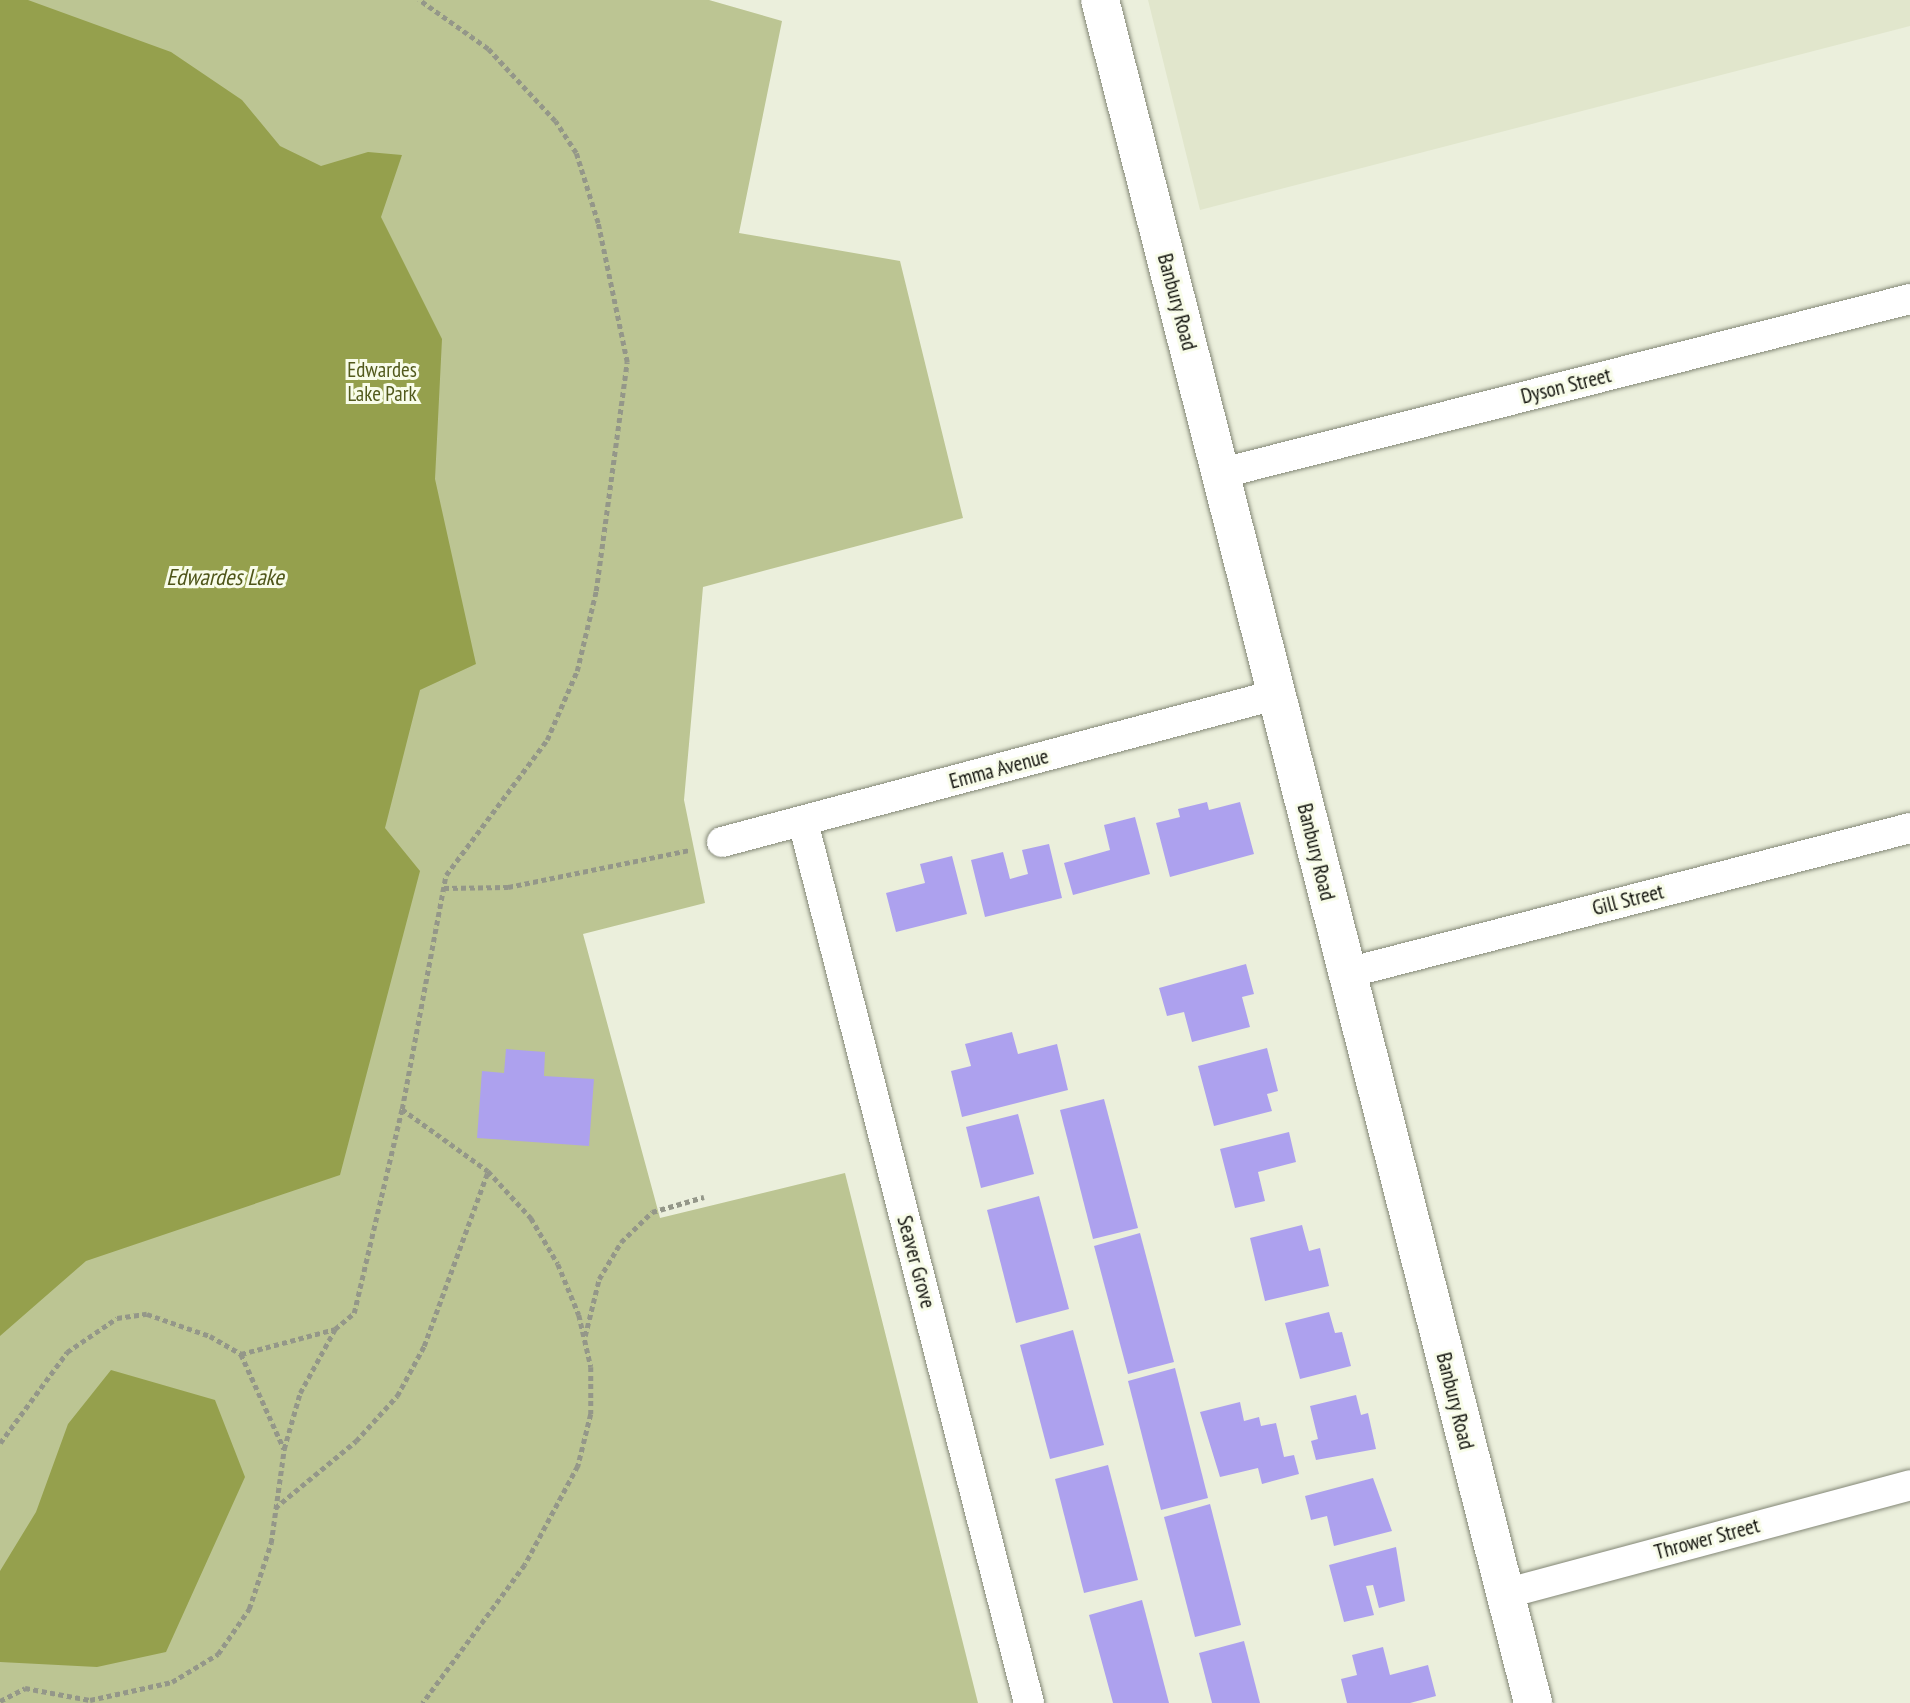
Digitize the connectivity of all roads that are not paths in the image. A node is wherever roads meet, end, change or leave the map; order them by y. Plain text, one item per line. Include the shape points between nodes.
1 (1100, 0) edge
2 (1910, 299) edge
3 (1222, 473) junction
4 (1275, 695) junction
5 (803, 822) junction
6 (1910, 828) edge
7 (722, 842) road end
8 (1347, 973) junction
9 (1910, 1485) edge
10 (1504, 1594) junction
11 (1029, 1703) edge
12 (1533, 1703) edge

1 - 3 street, Banbury Road
2 - 3 street, Dyson Street
3 - 4 street, Banbury Road
4 - 5 street, Emma Avenue
4 - 8 street, Banbury Road
5 - 7 street, Emma Avenue
5 - 11 street, Seaver Grove
6 - 8 street, Gill Street
8 - 10 street, Banbury Road
9 - 10 street, Thrower Street
10 - 12 street, Banbury Road

